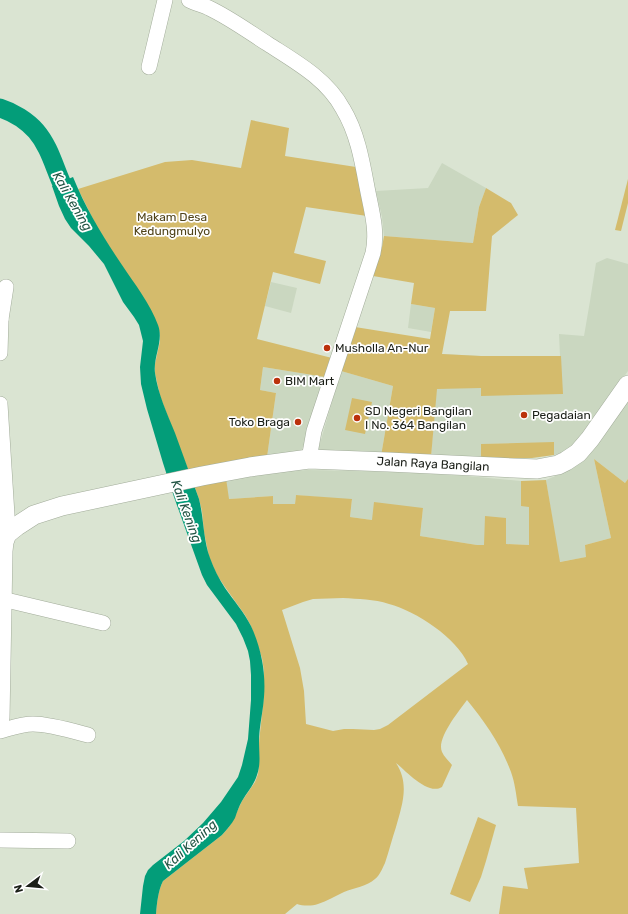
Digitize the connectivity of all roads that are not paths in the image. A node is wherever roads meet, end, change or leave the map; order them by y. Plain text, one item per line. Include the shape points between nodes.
1 (165, 0) edge
2 (189, 0) edge
3 (149, 67) dead end
4 (6, 287) dead end
5 (1, 318) edge
6 (0, 353) edge
7 (628, 385) edge
8 (0, 404) edge
9 (309, 459) junction
10 (3, 515) edge
11 (7, 534) junction
12 (2, 599) junction
13 (103, 623) dead end
14 (0, 698) edge
15 (0, 718) edge
16 (0, 731) edge
17 (88, 735) dead end
18 (0, 840) edge
19 (68, 841) dead end

1 - 3 street
2 - 9 street via 227,18 311,72 332,92 343,108 360,154 375,230 375,245 314,431
4 - 5 street
5 - 6 street
7 - 9 main road, Jalan Raya Bangilan via 582,450 558,465 531,468
8 - 10 street
9 - 11 main road, Jalan Raya Bangilan via 202,476 62,506 34,515
10 - 11 street
11 - 12 main road via 2,551
12 - 13 street
12 - 14 main road
14 - 15 main road
16 - 17 street via 35,724
18 - 19 street

